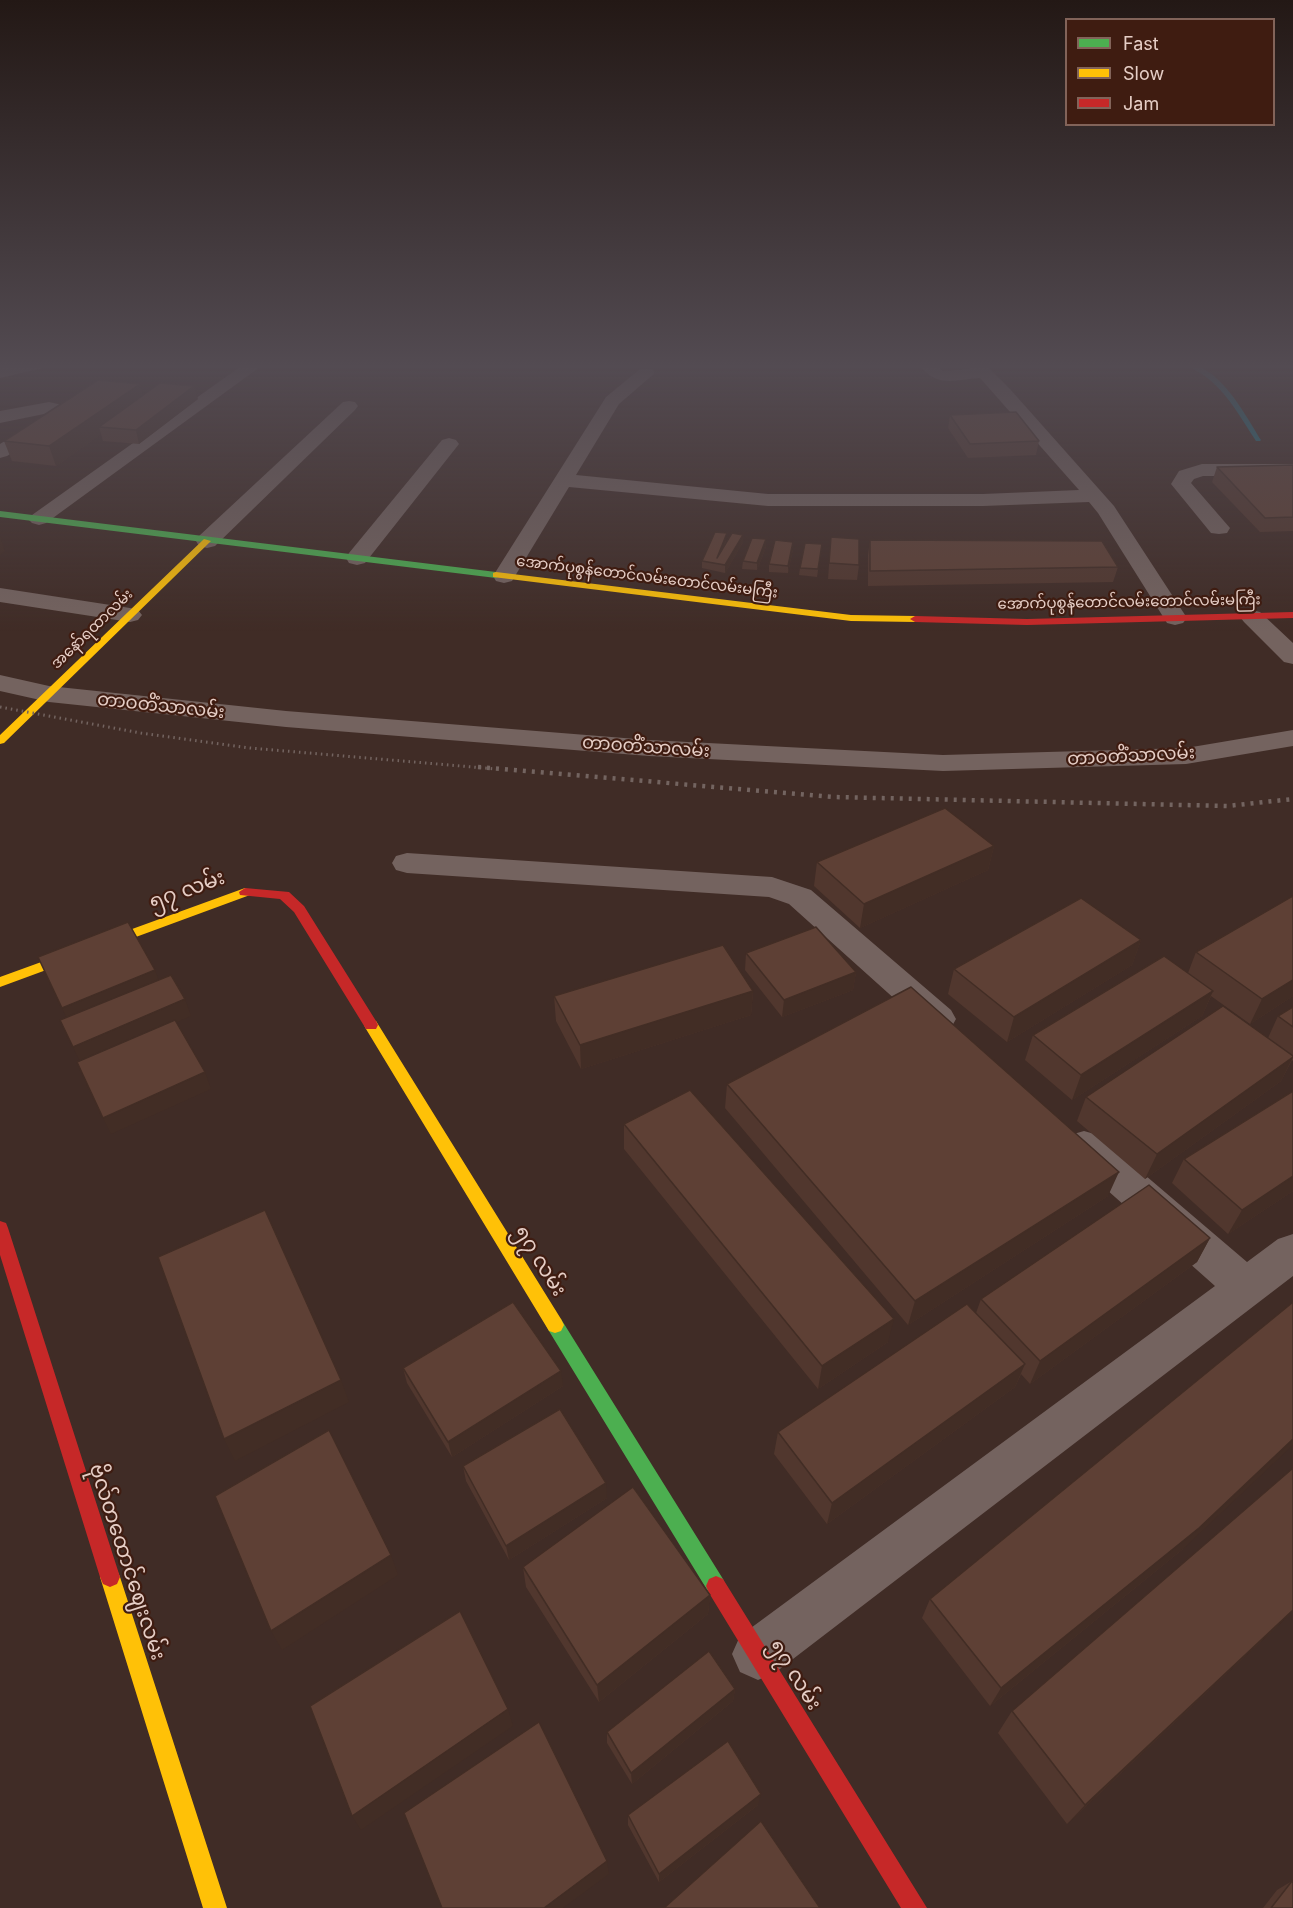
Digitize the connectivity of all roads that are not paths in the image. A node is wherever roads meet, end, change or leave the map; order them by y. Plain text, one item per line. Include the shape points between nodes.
1 (131, 453) edge
2 (300, 453) edge
3 (442, 453) edge
4 (581, 453) edge
5 (1056, 453) edge
6 (1293, 470) edge
7 (564, 480) junction
8 (1095, 496) junction
9 (0, 514) edge
10 (39, 519) junction
11 (1219, 528) dead end
12 (207, 541) junction
13 (357, 558) junction
14 (504, 576) junction
15 (0, 595) edge
16 (130, 615) junction
17 (1293, 615) edge
18 (1252, 617) junction
19 (1175, 618) junction
20 (1293, 657) edge
21 (0, 683) edge
22 (49, 694) junction
23 (1293, 738) edge
24 (0, 741) edge
25 (407, 863) dead end
26 (0, 982) edge
27 (960, 1038) edge
28 (1059, 1124) edge
29 (0, 1228) edge
30 (1293, 1252) edge
31 (1246, 1287) junction
32 (758, 1654) junction
33 (215, 1908) edge
34 (915, 1908) edge

1 - 10 street
2 - 12 street
3 - 13 street
4 - 7 street
5 - 8 street
6 - 11 street via 1202,470 1186,475 1181,484
7 - 8 street via 768,500
7 - 14 street
8 - 19 street
9 - 10 main road, အောက်ပုစွန်တောင်လမ်းတောင်လမ်းမကြီး
10 - 12 main road, အောက်ပုစွန်တောင်လမ်းတောင်လမ်းမကြီး
12 - 13 main road, အောက်ပုစွန်တောင်လမ်းတောင်လမ်းမကြီး
12 - 16 main road, အနော်ရထာလမ်း
13 - 14 main road, အောက်ပုစွန်တောင်လမ်းတောင်လမ်းမကြီး
14 - 19 main road, အောက်ပုစွန်တောင်လမ်းတောင်လမ်းမကြီး via 851,618 1027,622
15 - 16 street
16 - 22 main road, အနော်ရထာလမ်း
17 - 18 main road, အောက်ပုစွန်တောင်လမ်းတောင်လမ်းမကြီး
18 - 19 main road, အောက်ပုစွန်တောင်လမ်းတောင်လမ်းမကြီး
18 - 20 street
21 - 22 street, တာဝတိံသာလမ်း
22 - 23 street, တာဝတိံသာလမ်း via 286,719 602,745 943,763 1186,756
22 - 24 main road, အနော်ရထာလမ်း
25 - 27 street via 772,887 800,897
26 - 32 main road, ၅၇ လမ်း via 244,892 284,895 299,909
28 - 31 street
29 - 33 main road, ဗိုလ်တထောင်ဈေးလမ်း
30 - 31 street
31 - 32 street
32 - 34 main road, ၅၇ လမ်း

